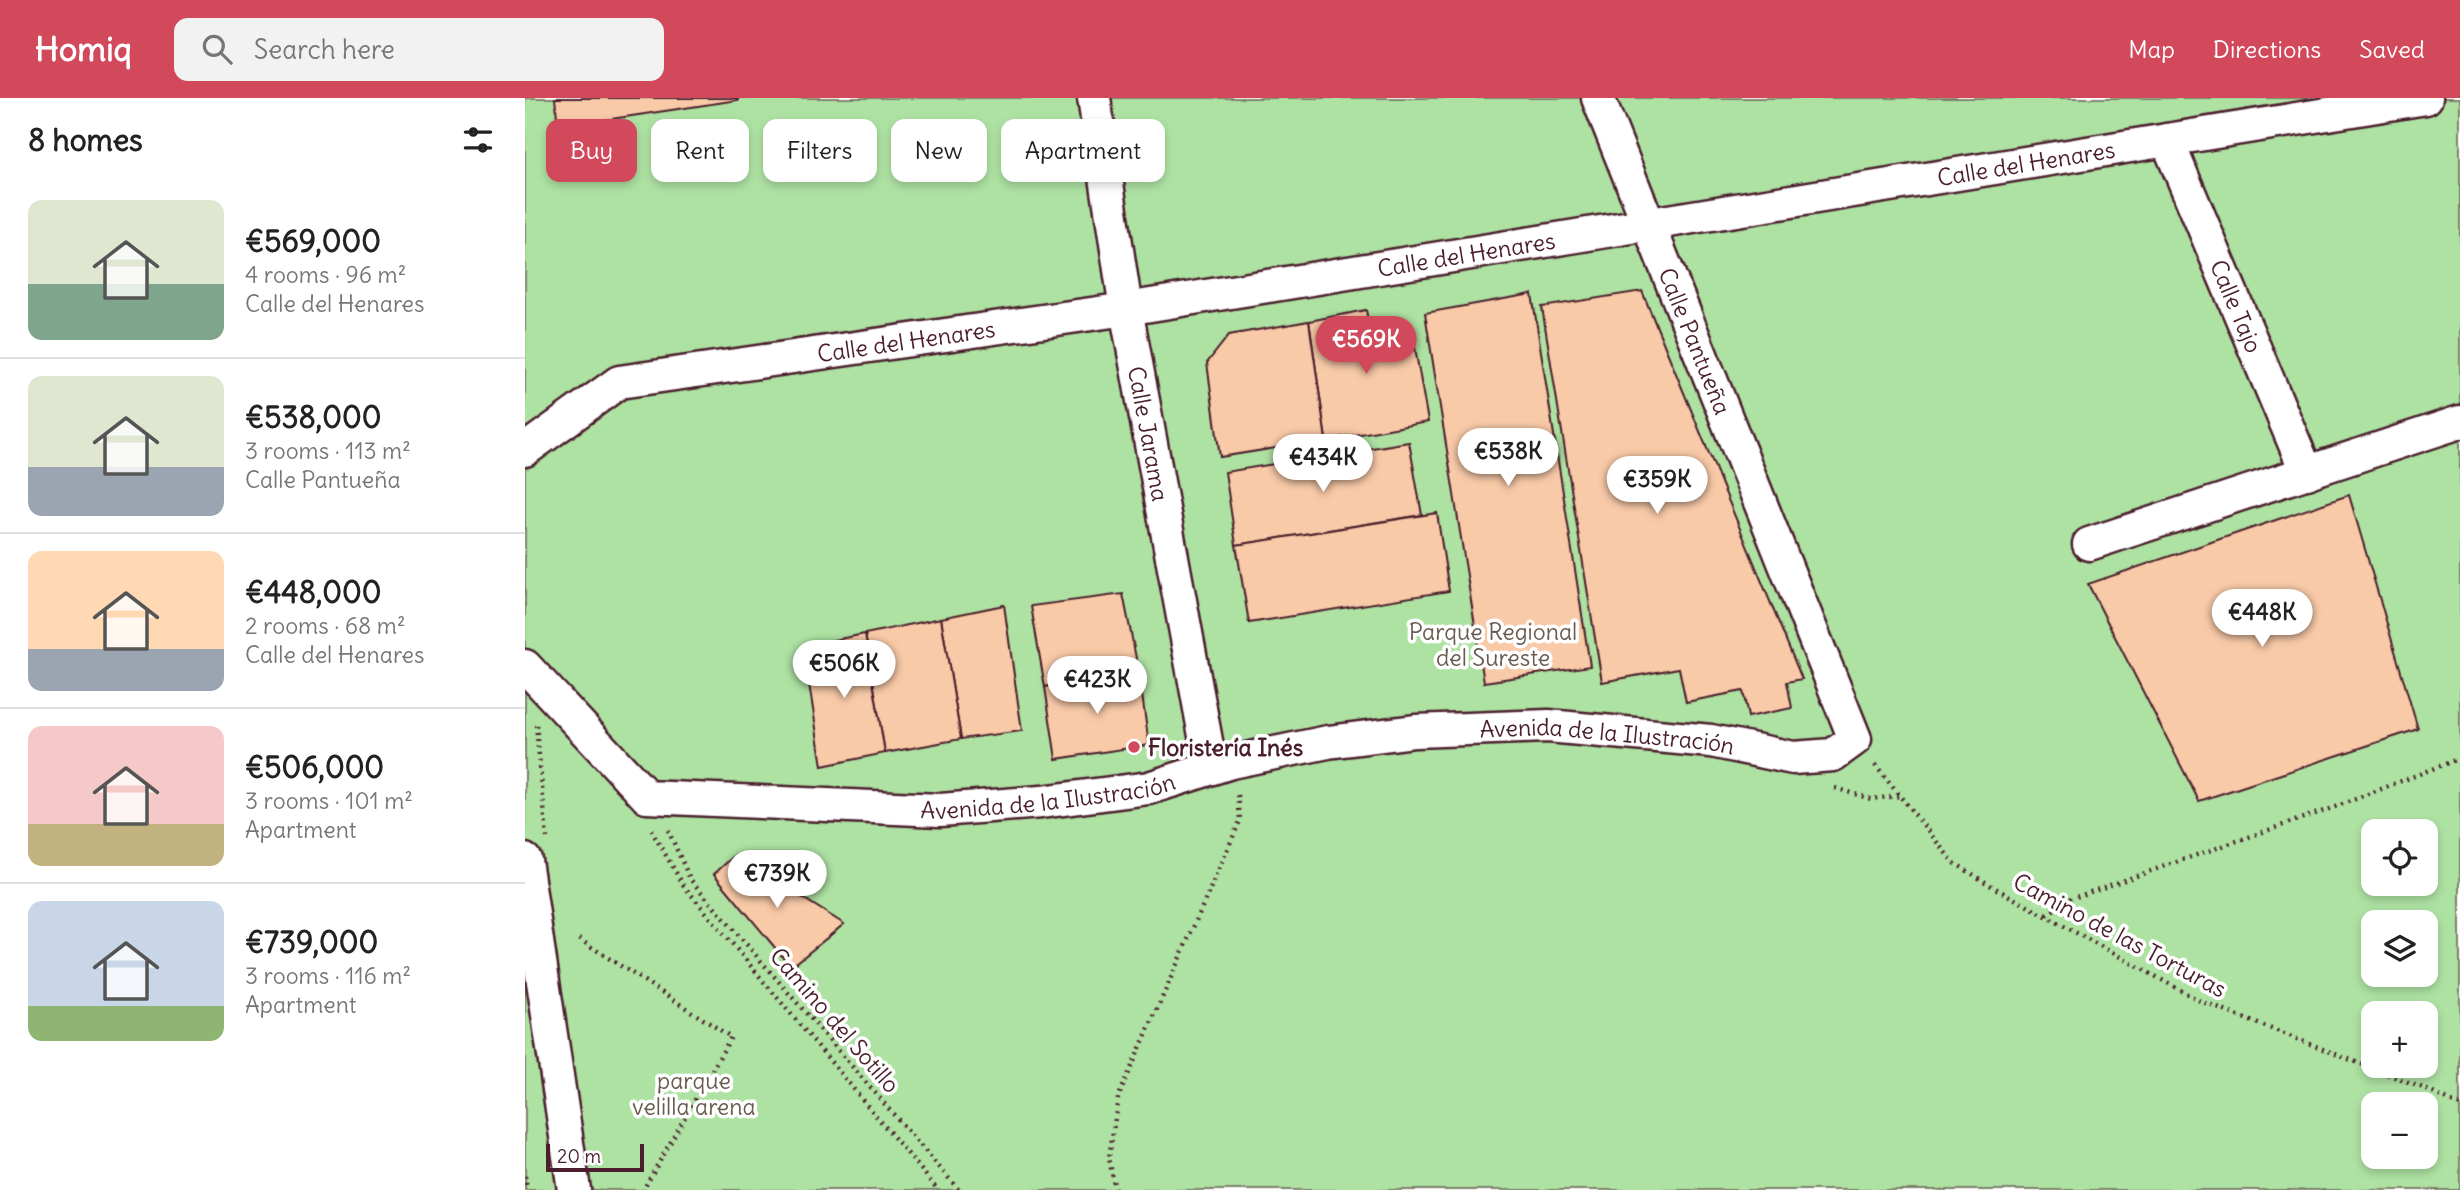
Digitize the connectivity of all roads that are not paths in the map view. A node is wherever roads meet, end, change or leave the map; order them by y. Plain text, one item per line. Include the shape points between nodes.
1 (1094, 98) edge
2 (1598, 98) edge
3 (2426, 98) edge
4 (2167, 140) junction
5 (1648, 223) junction
6 (1126, 309) junction
7 (2460, 422) edge
8 (525, 450) edge
9 (2307, 473) junction
10 (2089, 544) dead end
11 (525, 666) edge
12 (1855, 739) joint
13 (1221, 765) junction
14 (537, 855) edge
15 (527, 901) edge
16 (574, 1190) edge

1 - 6 street, Calle Jarama
2 - 5 street, Calle Pantueña
3 - 4 street, Calle del Henares
4 - 5 street, Calle del Henares
4 - 9 street, Calle Tajo
5 - 6 street, Calle del Henares
5 - 12 street, Calle Pantueña
6 - 8 street, Calle del Henares via 619,382
6 - 13 street, Calle Jarama
7 - 9 street
9 - 10 street
11 - 13 street, Avenida de la Ilustración via 644,809 940,810 1149,788
12 - 13 street, Avenida de la Ilustración via 1833,755 1793,758 1711,741 1548,726 1442,730 1328,742
14 - 15 street
15 - 16 street

